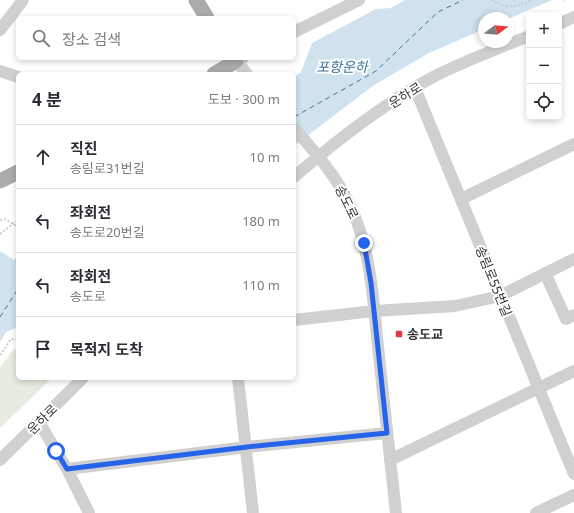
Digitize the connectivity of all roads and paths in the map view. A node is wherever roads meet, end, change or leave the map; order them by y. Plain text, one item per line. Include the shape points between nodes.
1 (23, 0) edge
2 (196, 0) edge
3 (359, 0) edge
4 (491, 0) edge
5 (532, 0) edge
6 (206, 16) edge
7 (574, 17) edge
8 (562, 23) edge
9 (0, 30) edge
10 (296, 31) edge
11 (526, 37) edge
12 (235, 60) edge
13 (238, 60) edge
14 (0, 71) edge
15 (217, 72) edge
16 (246, 72) edge
17 (16, 76) edge
18 (415, 88) junction
19 (296, 130) edge
20 (574, 144) edge
21 (319, 156) junction
22 (16, 173) edge
23 (296, 175) edge
24 (0, 181) edge
25 (461, 199) junction
26 (0, 220) edge
27 (16, 222) edge
28 (16, 226) edge
29 (0, 234) edge
30 (574, 259) edge
31 (545, 274) junction
32 (500, 296) junction
33 (374, 311) junction
34 (574, 315) edge
35 (296, 320) edge
36 (16, 340) edge
37 (0, 355) edge
38 (574, 371) edge
39 (81, 380) edge
40 (238, 380) edge
41 (538, 389) junction
42 (39, 422) junction
43 (387, 433) junction
44 (247, 447) junction
45 (0, 460) edge
46 (390, 460) junction
47 (67, 469) junction
48 (574, 474) edge
49 (574, 495) edge
50 (89, 513) edge
51 (253, 513) edge
52 (396, 513) edge
53 (536, 513) edge

1 - 9 street
2 - 6 main road
3 - 10 street
4 - 5 path via 502,6 511,7
7 - 8 street
11 - 18 street, 운하로 via 461,64
12 - 15 main road
13 - 16 street
14 - 17 street
18 - 21 street, 운하로 via 363,121
18 - 25 street, 송림로55번길
19 - 21 street, 송도로
20 - 25 street
21 - 23 street, 운하로
21 - 33 street, 송도로 via 343,191 358,225 368,263
22 - 24 main road
25 - 32 street, 송림로55번길
26 - 28 path, bridge via 5,219
27 - 29 path
30 - 31 street
31 - 32 street
31 - 34 street via 566,319
32 - 33 street via 455,306
32 - 41 street, 송림로55번길
33 - 35 street
33 - 43 street, 송도로
36 - 37 path via 12,339
38 - 41 street
39 - 42 street, 운하로
40 - 44 street
41 - 46 street
41 - 48 street, 송림로55번길
42 - 45 street, 운하로
42 - 47 street
43 - 44 street
43 - 46 street, 송도로
44 - 47 street
44 - 51 street
46 - 52 street, 송도로
47 - 50 street
49 - 53 street

